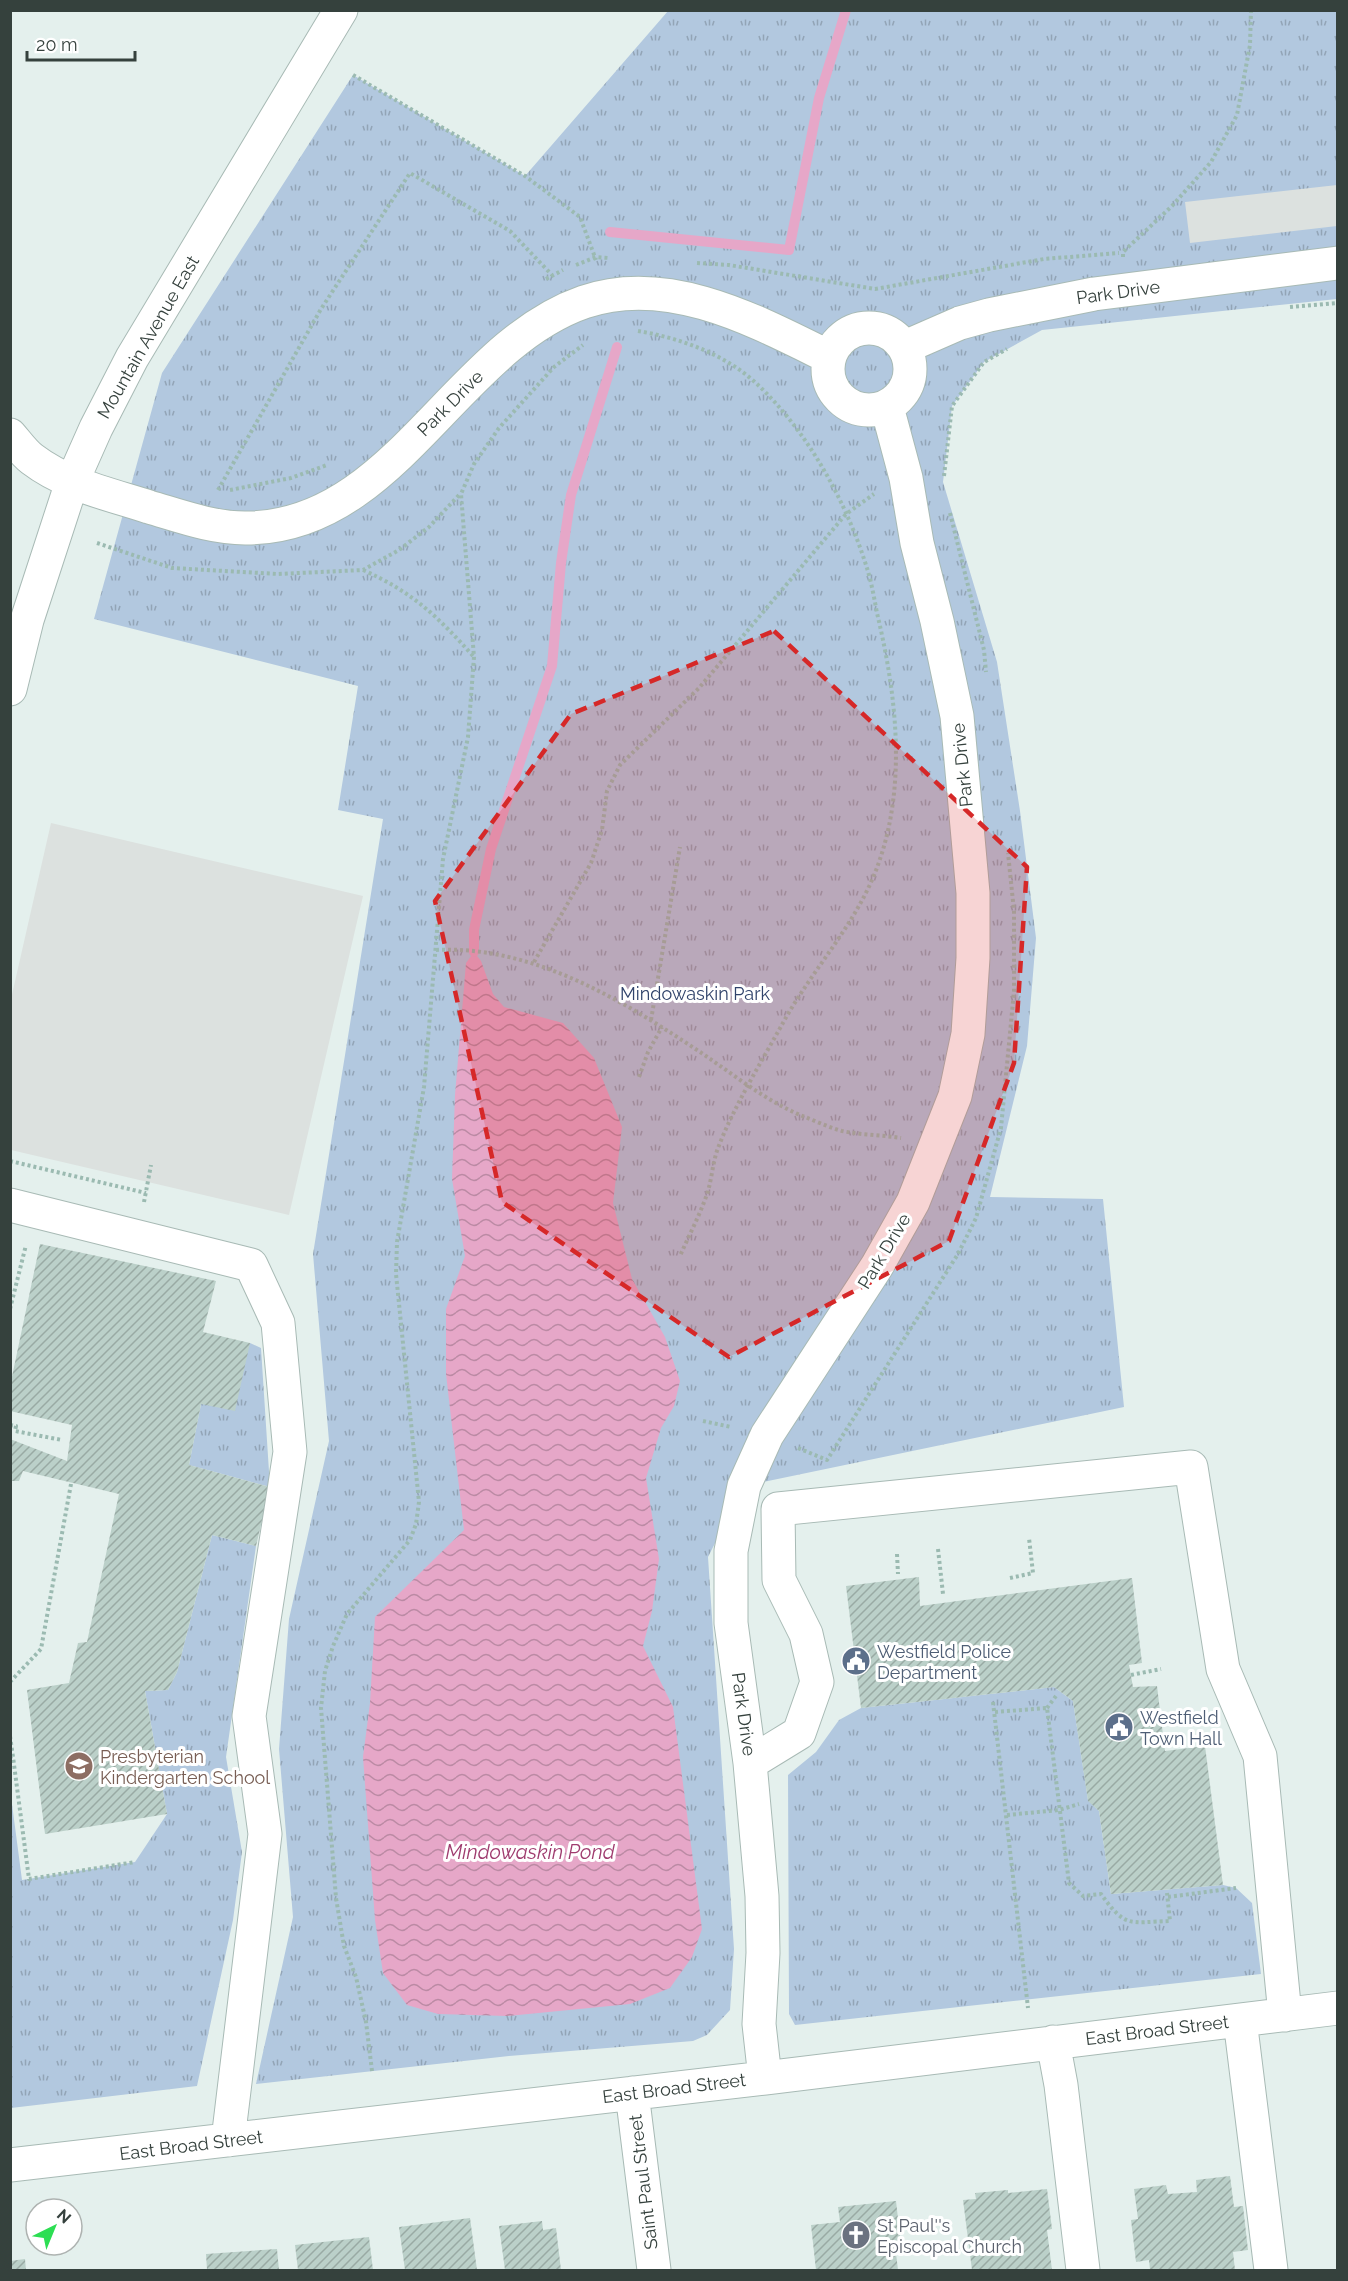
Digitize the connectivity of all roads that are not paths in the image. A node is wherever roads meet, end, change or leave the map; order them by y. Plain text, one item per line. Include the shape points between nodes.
1 (340, 11) edge
2 (1338, 263) edge
3 (905, 347) junction
4 (829, 357) junction
5 (887, 407) junction
6 (10, 435) edge
7 (72, 483) junction
8 (11, 686) edge
9 (10, 1205) edge
10 (744, 1486) junction
11 (778, 1509) junction
12 (750, 1764) junction
13 (1338, 2008) edge
14 (1285, 2015) junction
15 (1240, 2020) junction
16 (1053, 2042) junction
17 (765, 2078) junction
18 (632, 2093) junction
19 (228, 2140) junction
20 (10, 2165) edge
21 (654, 2271) edge
22 (1083, 2271) edge
23 (1271, 2271) edge

1 - 7 street, Mountain Avenue East via 132,358
2 - 3 street, Park Drive via 1119,291 989,315
3 - 4 street via 890,333 871,327 845,335
3 - 5 street via 911,374 907,388
4 - 5 street via 830,384 837,396 860,410
4 - 7 street, Park Drive via 762,324 702,303 634,293 604,297 554,315 523,334 495,357 386,467 353,492 286,524 244,528 196,521
5 - 10 street, Park Drive via 957,716 974,893 968,1034 955,1096 913,1202 877,1266 767,1435
6 - 7 street, Park Drive via 31,459
7 - 8 street, Mountain Avenue East via 27,620
9 - 19 street via 251,1265 278,1323 290,1452 249,1716 265,1834
10 - 11 street
10 - 12 street, Park Drive via 731,1551 731,1623
11 - 12 street via 779,1580 806,1634 817,1682 799,1733
11 - 14 street via 1191,1467 1223,1669 1260,1756
12 - 17 street, Park Drive via 762,1896 759,2024
13 - 14 street, East Broad Street
14 - 15 street, East Broad Street
15 - 16 street, East Broad Street
15 - 23 street
16 - 17 street, East Broad Street
16 - 22 street
17 - 18 street, East Broad Street
18 - 19 street, East Broad Street
18 - 21 street, Saint Paul Street
19 - 20 street, East Broad Street

